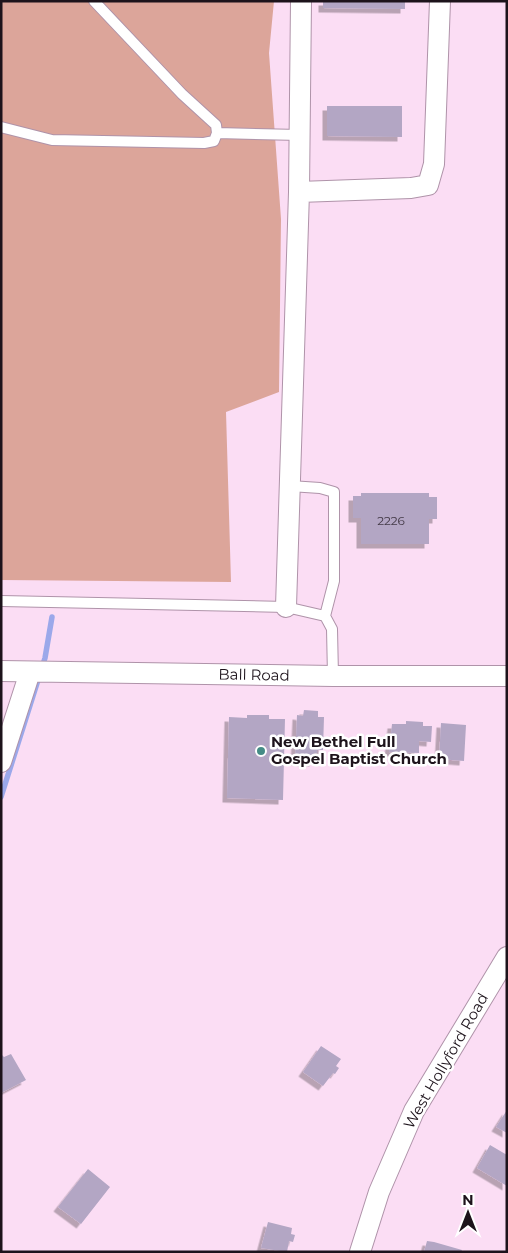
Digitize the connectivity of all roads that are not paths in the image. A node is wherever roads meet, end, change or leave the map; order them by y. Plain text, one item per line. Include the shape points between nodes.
1 (94, 1) edge
2 (301, 1) edge
3 (440, 1) edge
4 (1, 126) edge
5 (218, 133) junction
6 (300, 135) junction
7 (299, 192) junction
8 (290, 486) junction
9 (1, 601) edge
10 (286, 607) junction
11 (326, 616) junction
12 (1, 671) edge
13 (40, 672) junction
14 (332, 676) junction
15 (507, 676) edge
16 (1, 762) edge
17 (507, 958) edge
18 (360, 1252) edge

1 - 5 lane via 216,125
2 - 6 street
3 - 7 street via 434,164 428,185
4 - 5 lane via 52,140 204,143 214,141
5 - 6 lane
6 - 7 street
7 - 8 street
8 - 10 street
8 - 11 lane via 334,492 334,581
9 - 10 lane
10 - 11 lane
11 - 14 lane via 332,629
12 - 13 street, Ball Road
13 - 14 street, Ball Road
13 - 16 street
14 - 15 street, Ball Road
17 - 18 street, West Hollyford Road via 414,1111 379,1192

